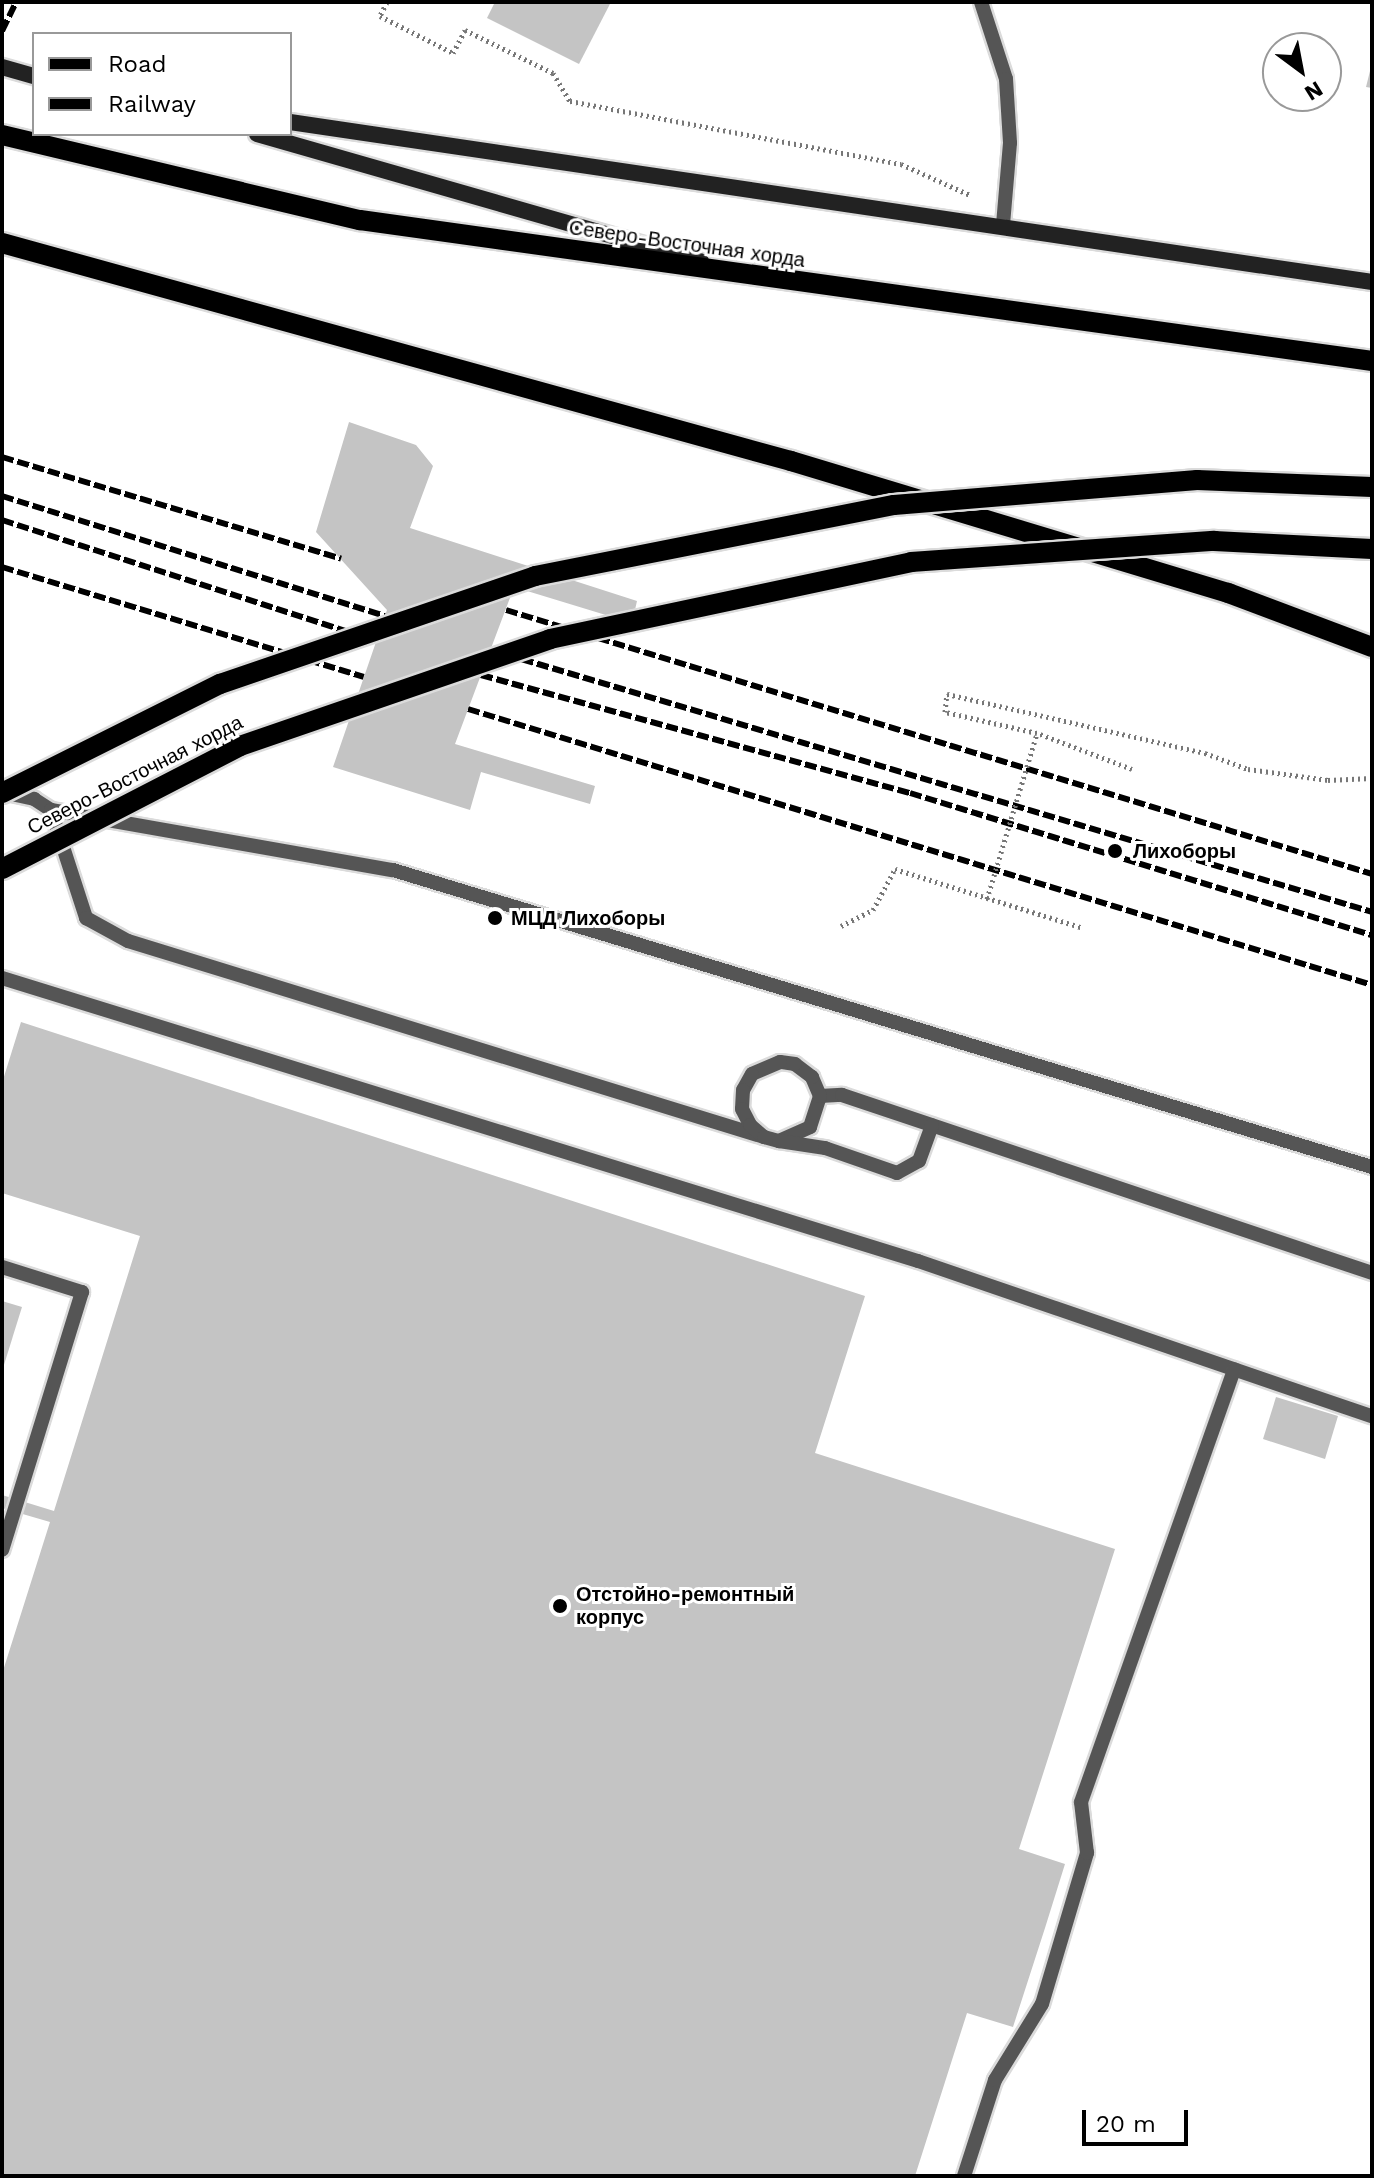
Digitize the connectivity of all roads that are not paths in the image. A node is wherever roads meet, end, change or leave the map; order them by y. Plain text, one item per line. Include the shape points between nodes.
1 (981, 2) edge
2 (2, 67) edge
3 (32, 75) edge
4 (292, 122) edge
5 (2, 135) edge
6 (264, 136) edge
7 (1003, 224) junction
8 (2, 243) edge
9 (772, 282) junction
10 (1372, 282) edge
11 (1372, 361) edge
12 (1372, 487) edge
13 (1372, 549) edge
14 (1372, 647) edge
15 (2, 792) edge
16 (51, 810) junction
17 (2, 869) edge
18 (2, 978) edge
19 (820, 1096) junction
20 (932, 1125) junction
21 (764, 1137) junction
22 (779, 1141) junction
23 (1372, 1167) edge
24 (2, 1267) edge
25 (1372, 1273) edge
26 (1234, 1369) junction
27 (1372, 1416) edge
28 (2, 1550) edge
29 (964, 2176) edge

1 - 7 lane via 1006,79 1010,143
2 - 3 street
4 - 7 street via 542,163
5 - 9 main road, Северо-Восточная хорда via 360,220
6 - 9 street
7 - 10 street
8 - 14 main road via 791,461 1228,593
9 - 11 main road, Северо-Восточная хорда via 937,299
12 - 15 main road, Северо-Восточная хорда, bridge via 1197,480 894,505 535,576 220,684
13 - 17 main road, Северо-Восточная хорда, bridge via 1214,541 911,562 550,639 240,746
15 - 16 lane via 34,799
16 - 21 lane via 86,918 128,941
16 - 23 lane via 393,870
18 - 26 lane via 918,1261
19 - 20 lane via 842,1095
19 - 21 lane via 812,1077 795,1064 764,1065 743,1090 742,1109
19 - 22 lane via 810,1127
20 - 22 lane via 919,1161 897,1173 825,1148
20 - 25 lane
21 - 22 lane
24 - 28 lane via 82,1292
26 - 27 lane
26 - 29 lane via 1081,1802 1087,1853 1042,2004 995,2080

